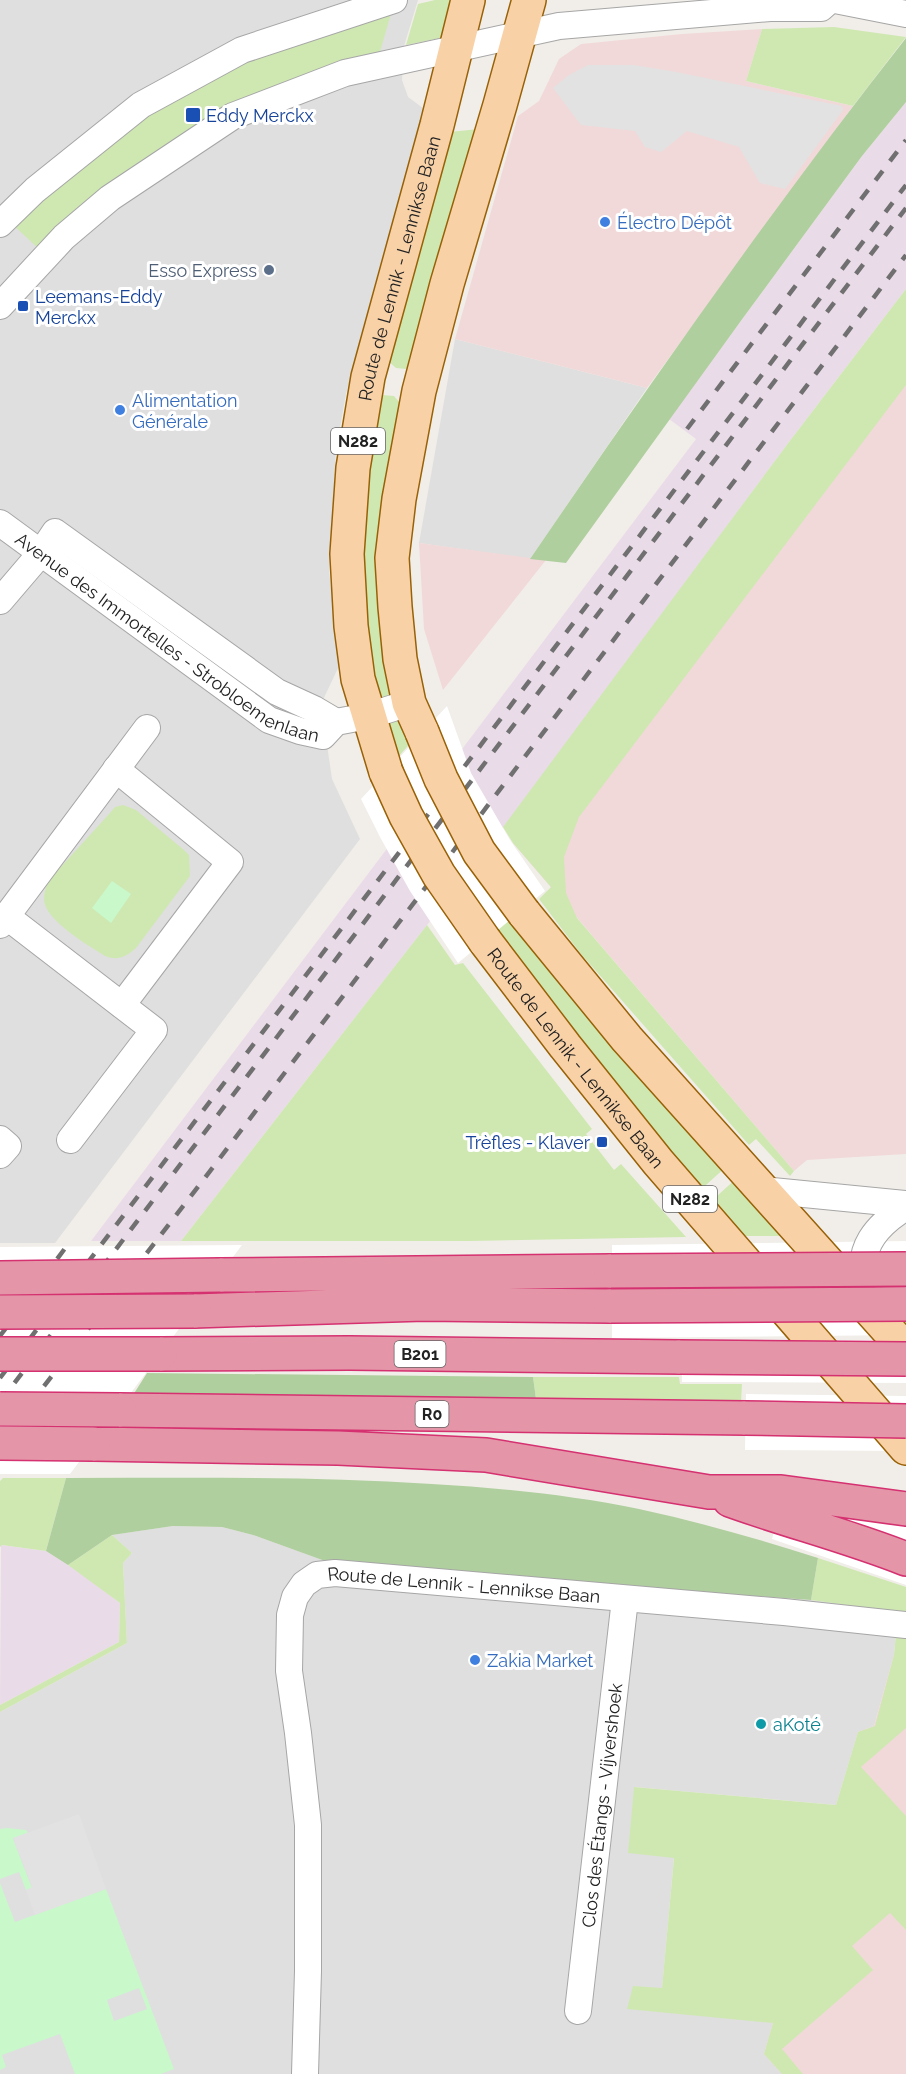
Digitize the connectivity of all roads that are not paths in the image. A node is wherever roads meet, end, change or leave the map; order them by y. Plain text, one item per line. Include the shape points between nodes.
1 (394, 0) edge
2 (468, 0) edge
3 (529, 0) edge
4 (833, 0) edge
5 (906, 14) edge
6 (520, 34) junction
7 (456, 48) junction
8 (0, 224) edge
9 (0, 306) edge
10 (0, 523) edge
11 (41, 553) junction
12 (0, 602) edge
13 (368, 717) junction
14 (416, 718) junction
15 (336, 722) junction
16 (147, 728) dead end
17 (116, 769) junction
18 (6, 906) edge
19 (122, 1005) junction
20 (0, 1139) edge
21 (70, 1140) dead end
22 (0, 1155) edge
23 (762, 1190) junction
24 (906, 1206) edge
25 (906, 1269) edge
26 (0, 1278) edge
27 (0, 1312) edge
28 (899, 1327) edge
29 (0, 1354) edge
30 (906, 1359) edge
31 (0, 1409) edge
32 (906, 1421) edge
33 (0, 1443) edge
34 (906, 1448) edge
35 (779, 1505) junction
36 (906, 1509) edge
37 (906, 1558) edge
38 (625, 1599) junction
39 (906, 1625) edge
40 (578, 2011) dead end
41 (305, 2074) edge

1 - 8 street via 242,50 141,105 35,190
2 - 7 main road, Route de Lennik - Lennikse Baan / N282
3 - 6 main road, N282
4 - 5 street
4 - 6 street via 820,8 770,8 559,26
6 - 7 street
6 - 14 main road, N282 via 444,294 419,391 399,499 392,558 395,607 400,659
7 - 9 street via 345,74 233,116 110,198 64,237
7 - 13 main road, Route de Lennik - Lennikse Baan / N282 via 368,377 353,468 347,554 358,679
10 - 11 street, Avenue des Immortelles - Strobloemenlaan
11 - 12 street
11 - 15 street, Avenue des Immortelles - Strobloemenlaan via 269,720 323,736
11 - 15 street, Avenue des Immortelles - Strobloemenlaan via 55,532 277,692
13 - 14 street
13 - 15 street, Avenue des Immortelles - Strobloemenlaan
13 - 34 main road, Route de Lennik - Lennikse Baan / N282, bridge via 406,816 439,875 485,941 658,1162
14 - 23 main road, N282, bridge via 441,779 479,852 524,914 627,1040
16 - 17 street
17 - 18 street
17 - 19 street via 230,862
18 - 19 street
19 - 21 street via 154,1030
20 - 22 street via 8,1146
23 - 24 street
23 - 28 main road, N282
24 - 28 street via 873,1235 862,1265 865,1277
25 - 26 highway, bridge
27 - 28 highway, bridge via 424,1304 611,1306
29 - 30 highway, B201, bridge
31 - 32 highway, R0, bridge
33 - 35 highway, bridge via 338,1448 486,1455
35 - 36 highway
35 - 37 highway
38 - 39 street, Route de Lennik - Lennikse Baan
38 - 40 street, Clos des Étangs - Vijvershoek
38 - 41 street, Route de Lennik - Lennikse Baan via 335,1573 317,1575 295,1596 290,1615 289,1671 308,1824

